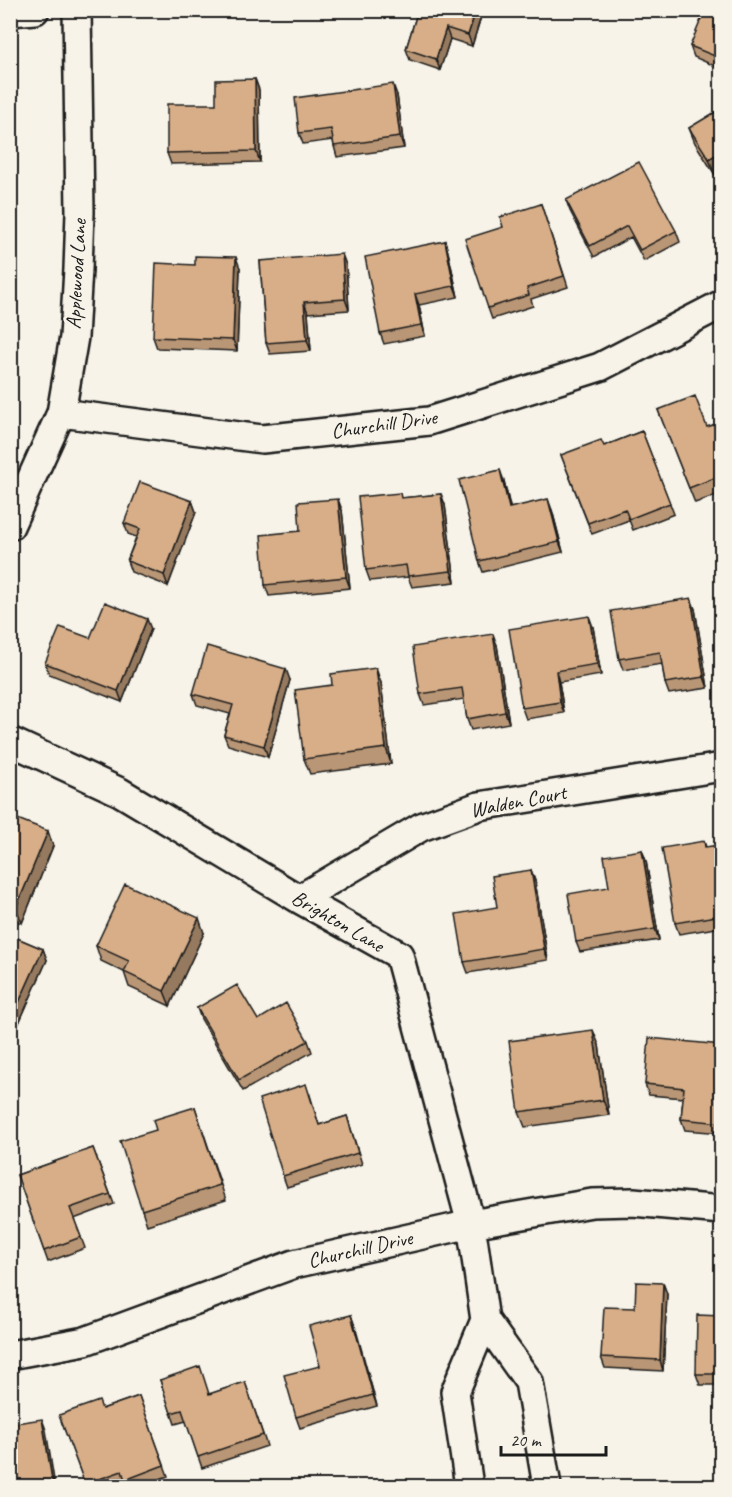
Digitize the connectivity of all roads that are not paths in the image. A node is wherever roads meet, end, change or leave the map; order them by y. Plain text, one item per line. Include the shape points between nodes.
1 (35, 10) edge
2 (77, 10) edge
3 (10, 12) edge
4 (722, 304) edge
5 (61, 412) junction
6 (10, 526) edge
7 (10, 741) edge
8 (722, 766) edge
9 (299, 899) junction
10 (722, 1210) edge
11 (471, 1224) junction
12 (485, 1320) junction
13 (10, 1355) edge
14 (470, 1486) edge
15 (547, 1486) edge

1 - 3 street
2 - 5 street, Applewood Lane via 78,269 74,337
4 - 5 street, Churchill Drive via 600,367 429,421 262,439
5 - 6 street, Applewood Lane
7 - 9 street, Brighton Lane via 120,792
8 - 9 street, Walden Court via 479,806 421,826
9 - 11 street, Brighton Lane via 399,955
10 - 11 street, Churchill Drive via 633,1202 592,1203
11 - 12 street, Brighton Lane
11 - 13 street, Churchill Drive via 294,1264 85,1341
12 - 14 street via 455,1392
12 - 15 street, Brighton Lane via 529,1382

